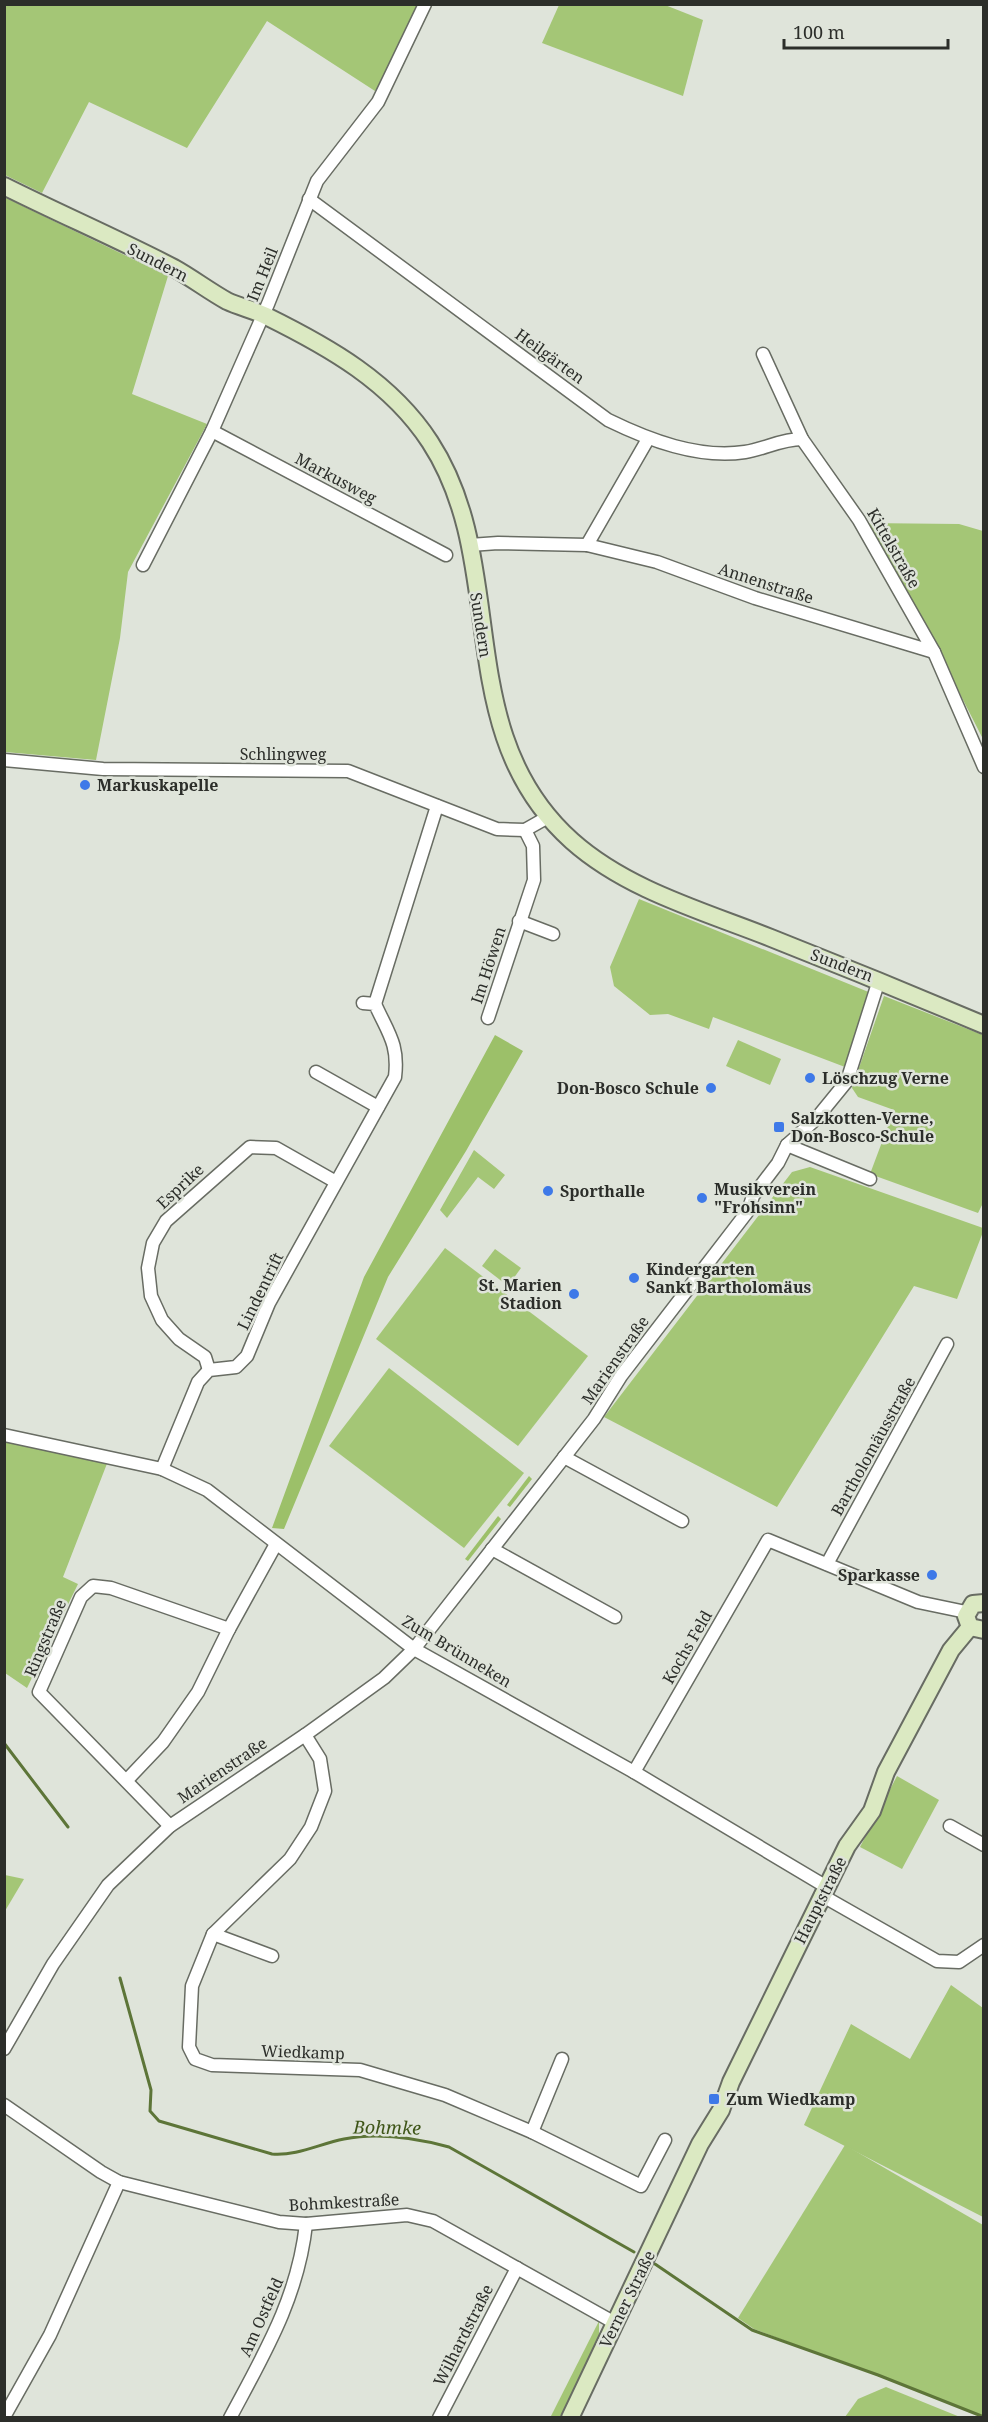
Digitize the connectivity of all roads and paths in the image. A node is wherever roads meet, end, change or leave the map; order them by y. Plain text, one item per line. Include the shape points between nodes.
1 (425, 4) edge
2 (4, 186) edge
3 (309, 199) junction
4 (263, 314) junction
5 (763, 354) dead end
6 (212, 431) junction
7 (648, 439) junction
8 (802, 439) junction
9 (470, 545) junction
10 (587, 545) junction
11 (446, 555) dead end
12 (143, 566) dead end
13 (934, 652) junction
14 (4, 760) edge
15 (984, 767) edge
16 (437, 806) junction
17 (549, 817) junction
18 (525, 830) junction
19 (519, 921) junction
20 (553, 934) dead end
21 (879, 980) junction
22 (488, 1018) dead end
23 (984, 1025) edge
24 (316, 1072) dead end
25 (378, 1107) junction
26 (787, 1146) junction
27 (870, 1179) dead end
28 (336, 1182) junction
29 (947, 1344) dead end
30 (209, 1370) junction
31 (4, 1435) edge
32 (564, 1457) junction
33 (162, 1469) junction
34 (682, 1521) dead end
35 (276, 1544) junction
36 (492, 1549) junction
37 (827, 1564) junction
38 (984, 1603) edge
39 (615, 1617) dead end
40 (973, 1623) edge
41 (229, 1629) junction
42 (414, 1649) junction
43 (305, 1735) junction
44 (634, 1772) junction
45 (128, 1780) junction
46 (170, 1826) junction
47 (950, 1826) dead end
48 (984, 1845) edge
49 (823, 1891) junction
50 (213, 1934) junction
51 (984, 1945) edge
52 (272, 1956) dead end
53 (4, 2049) edge
54 (562, 2060) dead end
55 (4, 2105) edge
56 (532, 2132) junction
57 (665, 2140) dead end
58 (684, 2181) joint
59 (119, 2182) junction
60 (306, 2224) junction
61 (517, 2268) junction
62 (615, 2323) junction
63 (4, 2417) edge
64 (230, 2418) edge
65 (439, 2418) edge
66 (570, 2418) edge

1 - 3 street, Im Heil via 378,102 317,181
2 - 4 street, Sundern via 173,268 229,301
3 - 4 street, Im Heil
3 - 7 street, Heilgärten via 608,420
4 - 6 street, Im Heil
4 - 9 street, Sundern via 369,375 399,403 445,468
5 - 8 street, Kittelstraße
6 - 11 street, Markusweg
6 - 12 street, Im Heil
7 - 8 street, Heilgärten via 720,454
7 - 10 street
8 - 13 street, Kittelstraße via 859,520
9 - 10 street, Annenstraße
9 - 17 street, Sundern via 493,699 504,738 517,772
10 - 13 street, Annenstraße via 657,562 755,598
13 - 15 street, Kittelstraße
14 - 16 street, Schlingweg via 103,769 348,771
16 - 18 street, Schlingweg via 497,829
16 - 25 street, Lindentrift via 376,993 369,1003 392,1036 397,1057 395,1077
17 - 18 street
17 - 21 street, Sundern via 595,860 630,882
18 - 19 street, Im Höwen via 533,846 534,880
19 - 20 street, Im Höwen
19 - 22 street, Im Höwen
21 - 23 street, Sundern
21 - 26 street, Marienstraße via 847,1081
24 - 25 street
25 - 28 street, Lindentrift
26 - 27 street
26 - 32 street, Marienstraße via 753,1196 748,1211
28 - 30 street, Lindentrift via 269,1303 247,1356 236,1367
28 - 30 street, Esprike via 276,1148 250,1147 166,1221 153,1243 148,1268 151,1296 162,1320 179,1339 205,1357
29 - 37 street, Bartholomäusstraße
30 - 33 street via 198,1382
31 - 33 street, Zum Brünneken
32 - 34 street
32 - 36 street, Marienstraße
33 - 35 street, Zum Brünneken via 207,1490
35 - 41 street
35 - 42 street, Zum Brünneken
36 - 39 street
36 - 42 street, Marienstraße
37 - 40 street
37 - 44 street, Kochs Feld via 768,1540
38 - 40 street via 973,1604
40 - 49 street, Hauptstraße via 951,1650 886,1772 872,1811 847,1846
41 - 45 street via 198,1692 163,1742
41 - 45 street, Ringstraße via 111,1588 93,1586 81,1597 39,1692
42 - 43 street, Marienstraße via 384,1678
42 - 44 street, Zum Brünneken
43 - 46 street, Marienstraße
43 - 50 street, Wiedkamp via 320,1759 324,1791 311,1827 290,1859
44 - 49 street, Zum Brünneken
45 - 46 street, Ringstraße
46 - 53 street, Marienstraße via 108,1885 53,1964
47 - 48 street
49 - 51 street, Zum Brünneken via 937,1961 959,1962
49 - 58 street, Hauptstraße
50 - 52 street
50 - 56 street, Wiedkamp via 192,1986 189,2047 195,2059 212,2065 360,2070 445,2095
54 - 56 street
55 - 59 street, Bohmkestraße
56 - 57 street, Wiedkamp via 641,2186
58 - 62 street, Verner Straße
59 - 60 street, Bohmkestraße via 279,2222
59 - 63 street via 50,2335
60 - 61 street, Bohmkestraße via 407,2215 433,2221
60 - 64 street, Am Ostfeld via 303,2254 291,2298
61 - 62 street, Bohmkestraße
61 - 65 street, Wilhardstraße
62 - 66 street, Verner Straße

